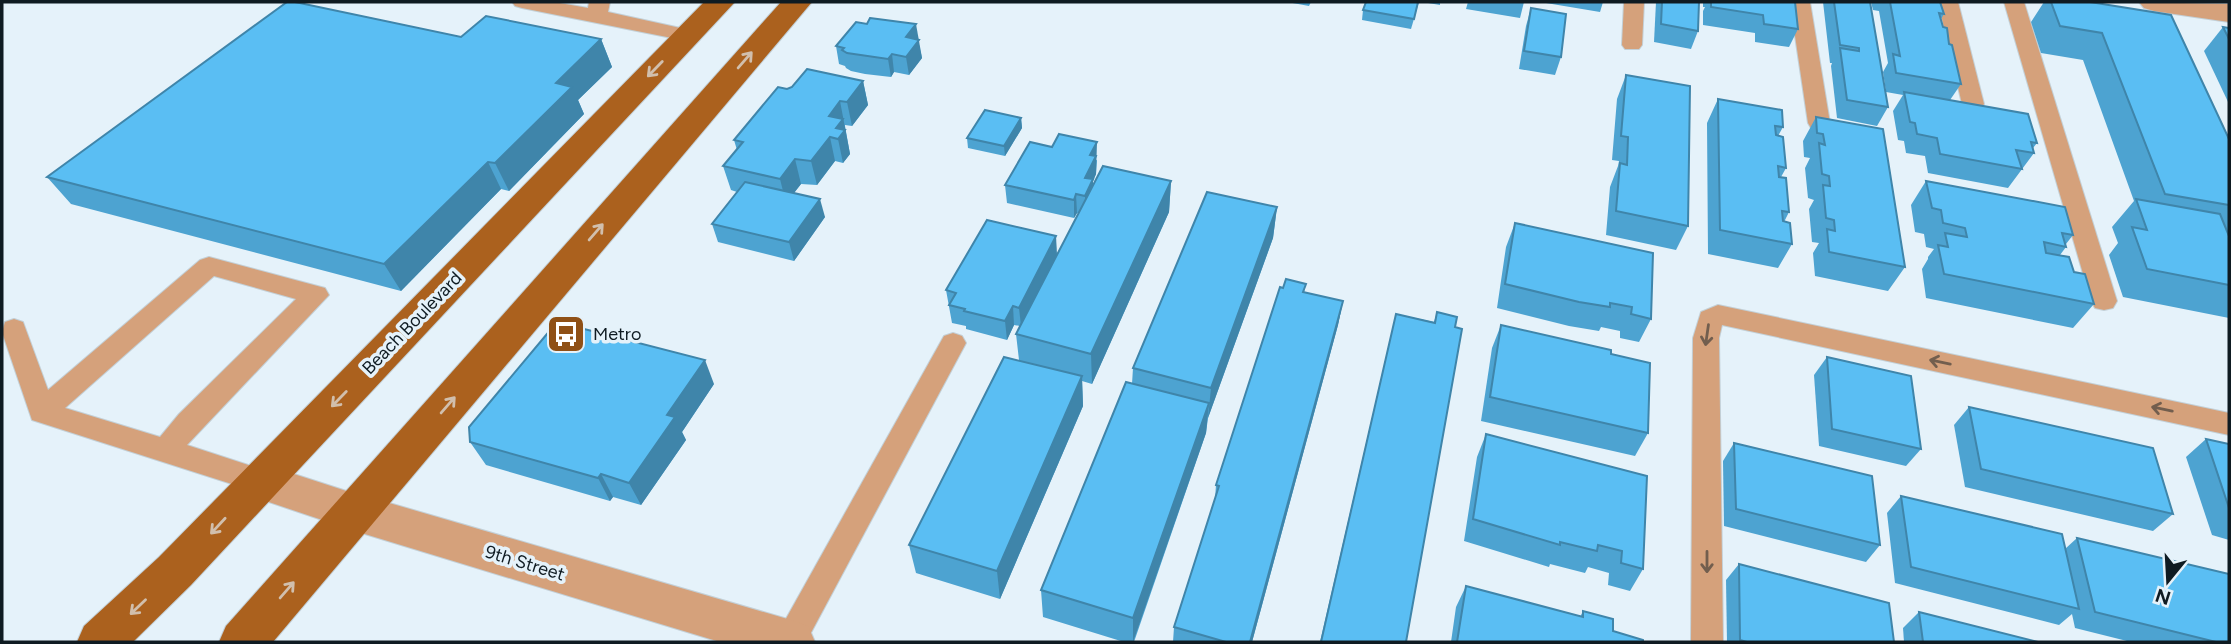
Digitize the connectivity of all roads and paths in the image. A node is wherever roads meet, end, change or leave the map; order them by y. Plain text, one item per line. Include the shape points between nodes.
1 (523, 2) edge
2 (720, 2) edge
3 (797, 2) edge
4 (1634, 2) edge
5 (1800, 2) edge
6 (1948, 2) edge
7 (2014, 2) edge
8 (2154, 2) edge
9 (599, 9) edge
10 (2229, 13) edge
11 (687, 35) junction
12 (1632, 46) dead end
13 (1973, 104) edge
14 (1818, 123) edge
15 (2104, 301) dead end
16 (14, 329) dead end
17 (953, 342) dead end
18 (42, 412) junction
19 (2229, 424) edge
20 (166, 450) junction
21 (260, 481) junction
22 (355, 512) junction
23 (722, 633) edge
24 (101, 642) edge
25 (243, 642) edge
26 (790, 642) edge
27 (1707, 642) edge

1 - 9 lane
2 - 11 main road, Beach Boulevard
22 -> 3 main road
4 - 12 lane
5 - 14 lane
6 - 13 lane
7 - 15 lane
8 - 10 street
9 - 11 lane
11 -> 21 main road, Beach Boulevard
16 - 18 lane
17 - 26 lane
18 - 20 lane
18 - 20 lane via 209,265 317,295
19 -> 27 lane via 1718,315 1710,319 1706,338
20 - 21 lane
21 - 22 street, 9th Street
21 -> 24 main road, Beach Boulevard
22 - 23 street, 9th Street
25 -> 22 main road
23 - 26 street, 9th Street

